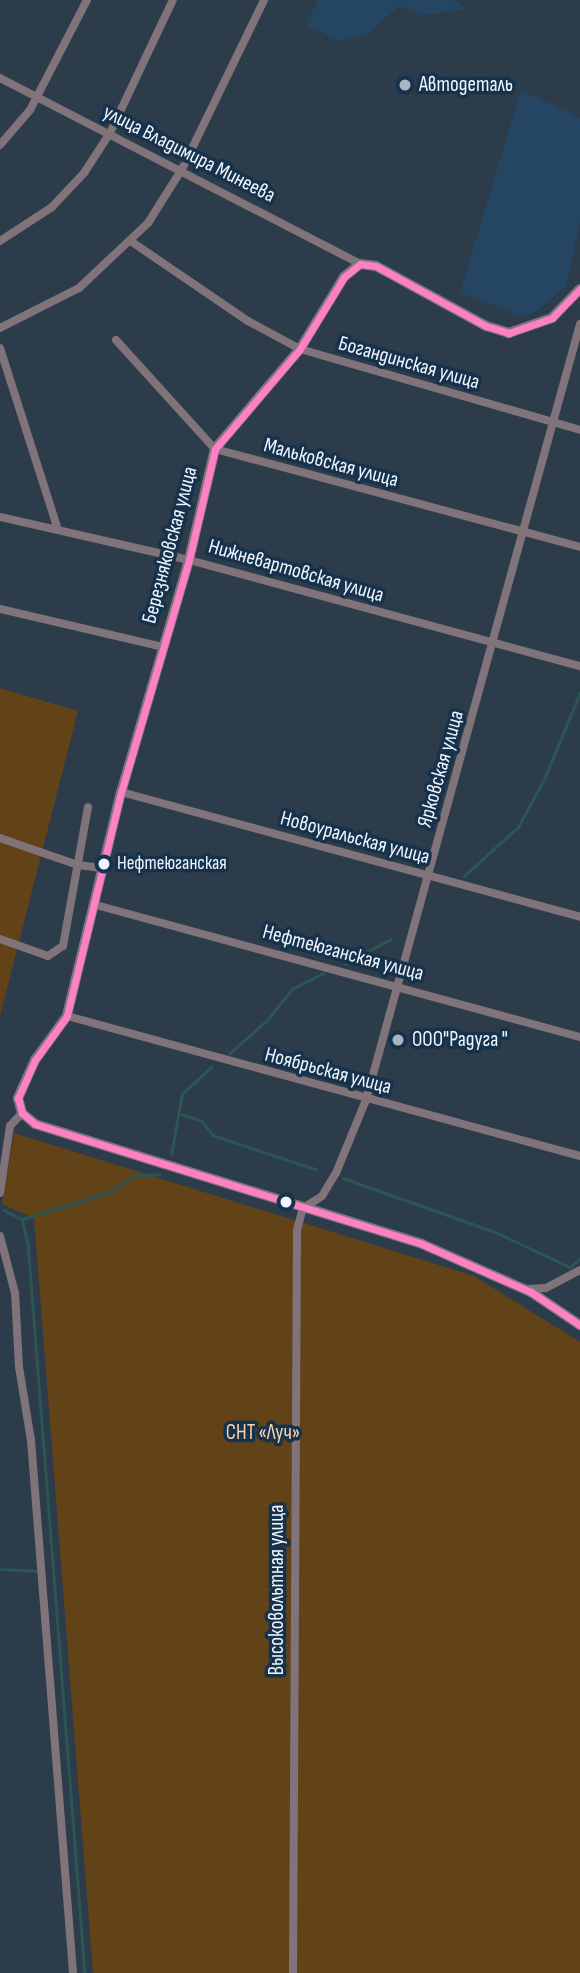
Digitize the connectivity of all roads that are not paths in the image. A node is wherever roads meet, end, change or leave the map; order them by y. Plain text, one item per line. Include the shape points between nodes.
1 (87, 0) edge
2 (173, 0) edge
3 (264, 0) edge
4 (0, 78) edge
5 (38, 97) junction
6 (110, 133) junction
7 (0, 145) edge
8 (182, 169) junction
9 (0, 241) edge
10 (132, 242) junction
11 (360, 264) junction
12 (580, 289) edge
13 (580, 324) edge
14 (0, 328) edge
15 (116, 340) dead end
16 (0, 348) edge
17 (300, 349) junction
18 (554, 424) junction
19 (580, 430) edge
20 (215, 449) junction
21 (0, 517) edge
22 (58, 530) junction
23 (523, 534) junction
24 (580, 547) edge
25 (188, 560) junction
26 (0, 609) edge
27 (494, 645) junction
28 (163, 647) junction
29 (580, 666) edge
30 (121, 792) junction
31 (88, 807) dead end
32 (0, 838) edge
33 (78, 865) junction
34 (104, 868) junction
35 (429, 876) junction
36 (96, 905) junction
37 (580, 917) edge
38 (0, 939) edge
39 (398, 985) junction
40 (67, 1016) junction
41 (580, 1037) edge
42 (366, 1100) junction
43 (22, 1113) junction
44 (580, 1156) edge
45 (0, 1193) edge
46 (303, 1208) junction
47 (0, 1236) edge
48 (578, 1274) edge
49 (526, 1289) junction
50 (580, 1325) edge
51 (73, 1973) edge
52 (293, 1973) edge

1 - 5 street
2 - 6 street
3 - 8 street
4 - 5 street, улица Владимира Минеева
5 - 6 street, улица Владимира Минеева
5 - 7 street
6 - 8 street, улица Владимира Минеева
6 - 9 street via 69,191 33,222
8 - 10 street
8 - 11 street, улица Владимира Минеева
10 - 14 street via 79,288
10 - 17 street, Богандинская улица via 248,321
11 - 12 street via 376,266 485,326 509,333 552,318
11 - 17 street, Березняковская улица via 344,277
13 - 18 street, Ярковская улица
15 - 20 street
16 - 22 street
17 - 18 street, Богандинская улица
17 - 20 street, Березняковская улица
18 - 19 street, Богандинская улица
18 - 23 street, Ярковская улица
20 - 23 street, Мальковская улица
20 - 25 street, Березняковская улица
21 - 22 street, Нижневартовская улица
22 - 25 street, Нижневартовская улица
23 - 24 street, Мальковская улица
23 - 27 street, Ярковская улица
25 - 27 street, Нижневартовская улица
25 - 28 street, Березняковская улица
26 - 28 street
27 - 29 street, Нижневартовская улица
27 - 35 street, Ярковская улица
28 - 30 street, Березняковская улица
30 - 34 street, Березняковская улица
30 - 35 street, Новоуральская улица
31 - 33 street
32 - 33 street
33 - 34 street
33 - 38 street via 63,946 48,956
34 - 36 street, Березняковская улица
35 - 37 street, Новоуральская улица
35 - 39 street, Ярковская улица
36 - 39 street, Нефтеюганская улица
36 - 40 street, Березняковская улица
39 - 41 street, Нефтеюганская улица
39 - 42 street, Ярковская улица
40 - 42 street, Ноябрьская улица
40 - 43 street, Березняковская улица via 22,1082 18,1098
42 - 44 street, Ноябрьская улица
42 - 46 street, Ярковская улица via 336,1173 321,1196
43 - 45 street via 10,1126
43 - 46 street via 35,1124
46 - 49 street via 422,1244
46 - 52 street, Высоковольтная улица via 295,1261
47 - 51 street via 15,1293 19,1367 31,1440
48 - 49 street via 546,1288
49 - 50 street

